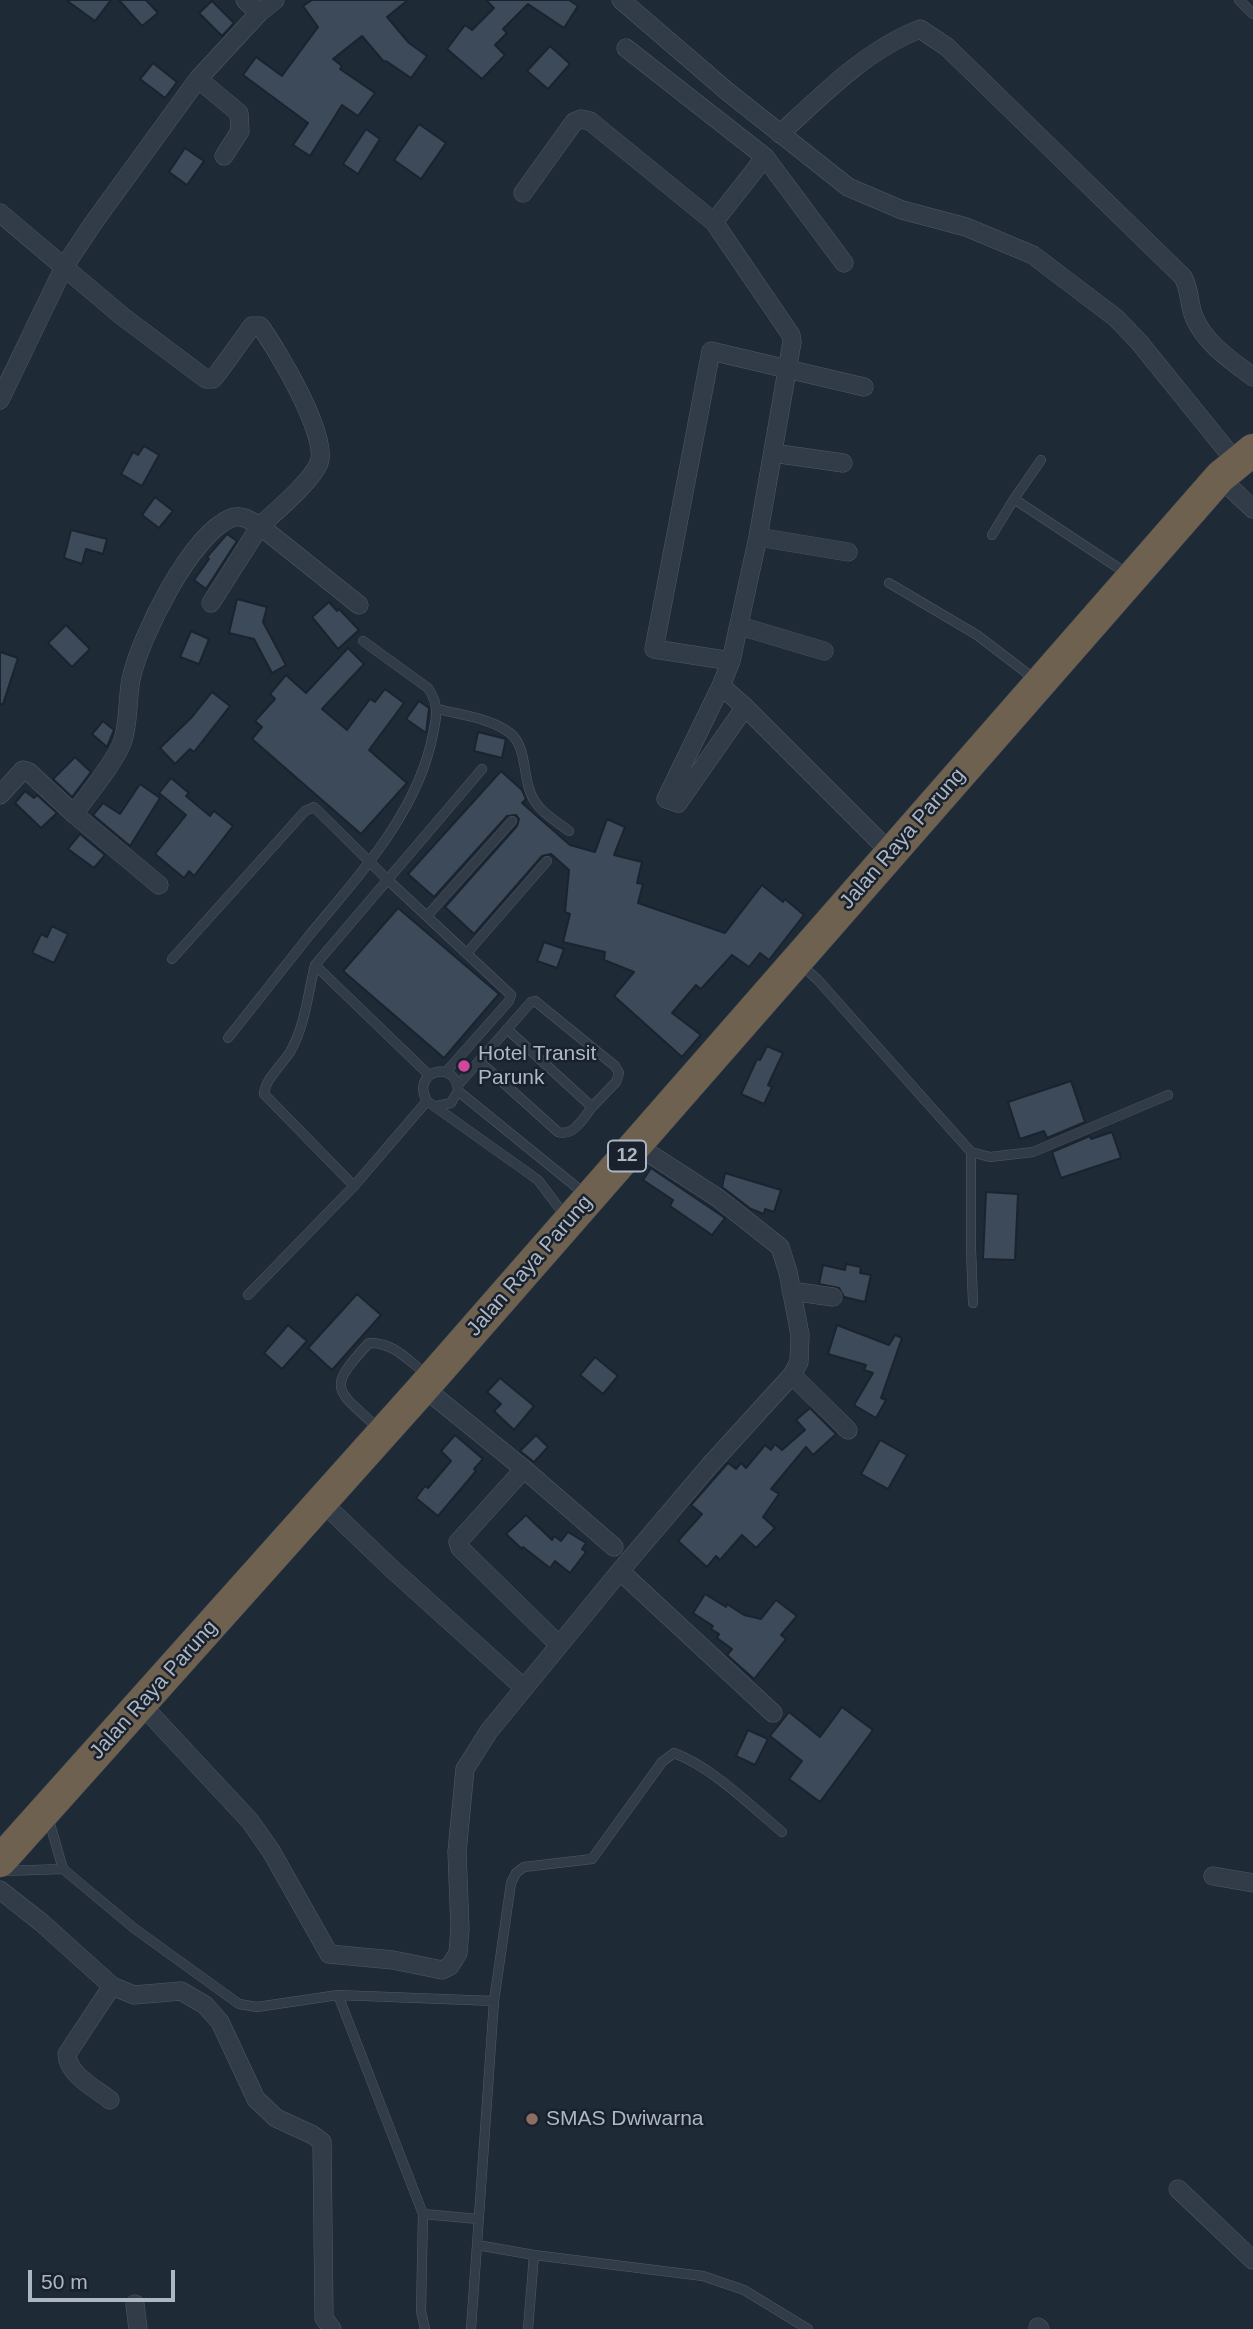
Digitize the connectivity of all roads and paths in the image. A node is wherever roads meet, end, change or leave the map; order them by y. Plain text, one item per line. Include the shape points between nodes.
1 (245, 0) edge
2 (275, 0) edge
3 (621, 0) edge
4 (1239, 0) edge
5 (259, 13) junction
6 (1253, 14) edge
7 (626, 48) dead end
8 (198, 79) junction
9 (780, 134) junction
10 (224, 156) dead end
11 (765, 157) junction
12 (523, 193) dead end
13 (0, 214) edge
14 (714, 222) junction
15 (844, 263) dead end
16 (64, 267) junction
17 (786, 368) junction
18 (1253, 377) edge
19 (864, 387) dead end
20 (0, 400) edge
21 (1253, 430) edge
22 (773, 453) junction
23 (1041, 460) dead end
24 (1228, 462) edge
25 (844, 463) dead end
26 (1014, 499) junction
27 (1253, 509) edge
28 (260, 526) junction
29 (992, 534) dead end
30 (758, 537) junction
31 (848, 552) dead end
32 (1126, 573) junction
33 (889, 583) dead end
34 (211, 603) dead end
35 (359, 606) dead end
36 (740, 626) junction
37 (363, 641) dead end
38 (824, 651) dead end
39 (731, 661) junction
40 (1032, 677) junction
41 (721, 686) junction
42 (745, 707) junction
43 (438, 709) junction
44 (482, 769) dead end
45 (0, 795) edge
46 (74, 814) junction
47 (512, 821) dead end
48 (569, 831) dead end
49 (882, 844) junction
50 (370, 862) junction
51 (547, 862) dead end
52 (388, 880) junction
53 (159, 885) dead end
54 (427, 916) junction
55 (467, 953) junction
56 (172, 959) dead end
57 (797, 961) junction
58 (315, 965) junction
59 (507, 1030) junction
60 (228, 1038) dead end
61 (479, 1061) junction
62 (446, 1072) junction
63 (429, 1075) junction
64 (458, 1088) junction
65 (1168, 1095) dead end
66 (427, 1101) junction
67 (437, 1106) junction
68 (592, 1107) junction
69 (632, 1142) junction
70 (971, 1152) junction
71 (354, 1186) junction
72 (575, 1205) junction
73 (791, 1291) junction
74 (248, 1295) dead end
75 (833, 1297) dead end
76 (973, 1303) dead end
77 (792, 1375) junction
78 (419, 1379) junction
79 (378, 1428) junction
80 (848, 1430) dead end
81 (524, 1469) junction
82 (321, 1501) junction
83 (614, 1547) dead end
84 (620, 1571) junction
85 (559, 1645) junction
86 (524, 1688) junction
87 (141, 1704) junction
88 (772, 1713) dead end
89 (46, 1811) junction
90 (782, 1832) dead end
91 (0, 1838) edge
92 (0, 1861) edge
93 (63, 1870) junction
94 (0, 1871) edge
95 (1213, 1876) dead end
96 (1253, 1883) edge
97 (0, 1890) edge
98 (112, 1986) junction
99 (338, 1995) junction
100 (494, 2001) junction
101 (110, 2100) dead end
102 (1178, 2189) dead end
103 (423, 2214) junction
104 (478, 2219) junction
105 (477, 2245) junction
106 (534, 2255) junction
107 (1253, 2260) edge
108 (135, 2304) dead end
109 (138, 2329) edge
110 (332, 2329) edge
111 (425, 2329) edge
112 (471, 2329) edge
113 (528, 2329) edge
114 (808, 2329) edge

1 - 5 street
2 - 5 street
3 - 9 street
4 - 6 lane
5 - 8 street
7 - 11 street
8 - 10 street via 239,113 240,131
8 - 16 street
9 - 18 street via 830,87 897,38 920,29 947,47 1183,277 1195,321 1217,349
9 - 24 street via 848,187 870,198 965,227 1033,255 1116,318 1139,342
11 - 14 street
11 - 15 street
12 - 14 street via 574,122 581,119 590,121
13 - 16 street
14 - 17 street via 791,335
16 - 20 street
16 - 28 street via 206,379 213,379 252,326 260,326 304,401 320,458 299,488
17 - 19 street
17 - 22 street
17 - 39 street via 711,351 654,649
21 - 24 highway, Jalan Raya Parung / 12
22 - 25 street
22 - 30 street
23 - 26 lane
24 - 27 street
24 - 32 highway, Jalan Raya Parung / 12
24 - 57 highway, Jalan Raya Parung / 12
26 - 29 lane
26 - 32 lane
28 - 34 street
28 - 35 street
28 - 46 street via 243,517 231,518 210,533 187,561 163,601 132,677 120,746
30 - 31 street
30 - 36 street
32 - 40 highway, Jalan Raya Parung / 12
33 - 40 lane via 977,635
36 - 38 street
36 - 39 street
37 - 43 lane via 428,688
39 - 41 street
40 - 49 highway, Jalan Raya Parung / 12
41 - 42 street
41 - 42 street via 666,799 678,803
42 - 49 street
43 - 48 lane via 511,733 521,748 534,801
43 - 50 lane via 419,783
44 - 52 lane
45 - 46 street via 23,770
46 - 53 street
47 - 54 lane
49 - 69 highway, Jalan Raya Parung / 12
50 - 52 lane
50 - 56 lane via 310,808
50 - 60 lane
51 - 55 lane
52 - 54 lane
52 - 58 lane
54 - 55 lane
55 - 62 lane via 511,998
57 - 69 highway, Jalan Raya Parung / 12
57 - 70 lane
58 - 63 lane
58 - 71 lane via 292,1049 264,1094
59 - 61 lane
59 - 68 lane
59 - 68 lane via 535,1002 615,1066 619,1073 616,1082
61 - 64 lane
61 - 68 lane via 558,1132 570,1132
62 - 63 lane
62 - 64 lane
63 - 66 lane via 422,1087
64 - 67 lane via 451,1103
64 - 72 lane
65 - 70 lane via 1032,1152 990,1157
66 - 67 lane
66 - 71 lane
67 - 72 lane
69 - 72 highway, Jalan Raya Parung / 12
69 - 73 street via 773,1240 780,1247
70 - 76 lane
71 - 74 lane
72 - 78 highway, Jalan Raya Parung / 12
73 - 75 street
73 - 77 street via 800,1335 799,1362
77 - 80 street
77 - 84 street
78 - 79 highway, Jalan Raya Parung / 12
78 - 79 lane via 394,1349 380,1342 369,1343 349,1364 340,1378 341,1392
78 - 81 street
79 - 82 highway, Jalan Raya Parung / 12
79 - 91 highway, Jalan Raya Parung / 12
81 - 83 street
81 - 85 street via 458,1542
82 - 86 street
82 - 87 highway, Jalan Raya Parung / 12
84 - 85 street
84 - 88 street
85 - 86 street
86 - 87 street via 466,1769 457,1852 458,1953 442,1970 329,1954 250,1821
87 - 89 highway, Jalan Raya Parung / 12
89 - 92 highway, Jalan Raya Parung / 12
89 - 93 lane
90 - 100 lane via 716,1779 674,1754 662,1762 593,1859 524,1867 516,1873
93 - 94 lane
93 - 99 lane via 239,2004 257,2007
95 - 96 street
97 - 98 street
98 - 101 street via 67,2054 72,2069
98 - 110 street via 134,1995 181,1991 205,2006 220,2022 256,2098 276,2118 322,2141 324,2318
99 - 100 lane
99 - 103 lane
100 - 104 lane
102 - 107 street
103 - 104 lane
103 - 111 lane via 421,2311
104 - 105 lane
105 - 106 lane
105 - 112 lane
106 - 113 lane
106 - 114 lane via 703,2276 744,2290
108 - 109 street

